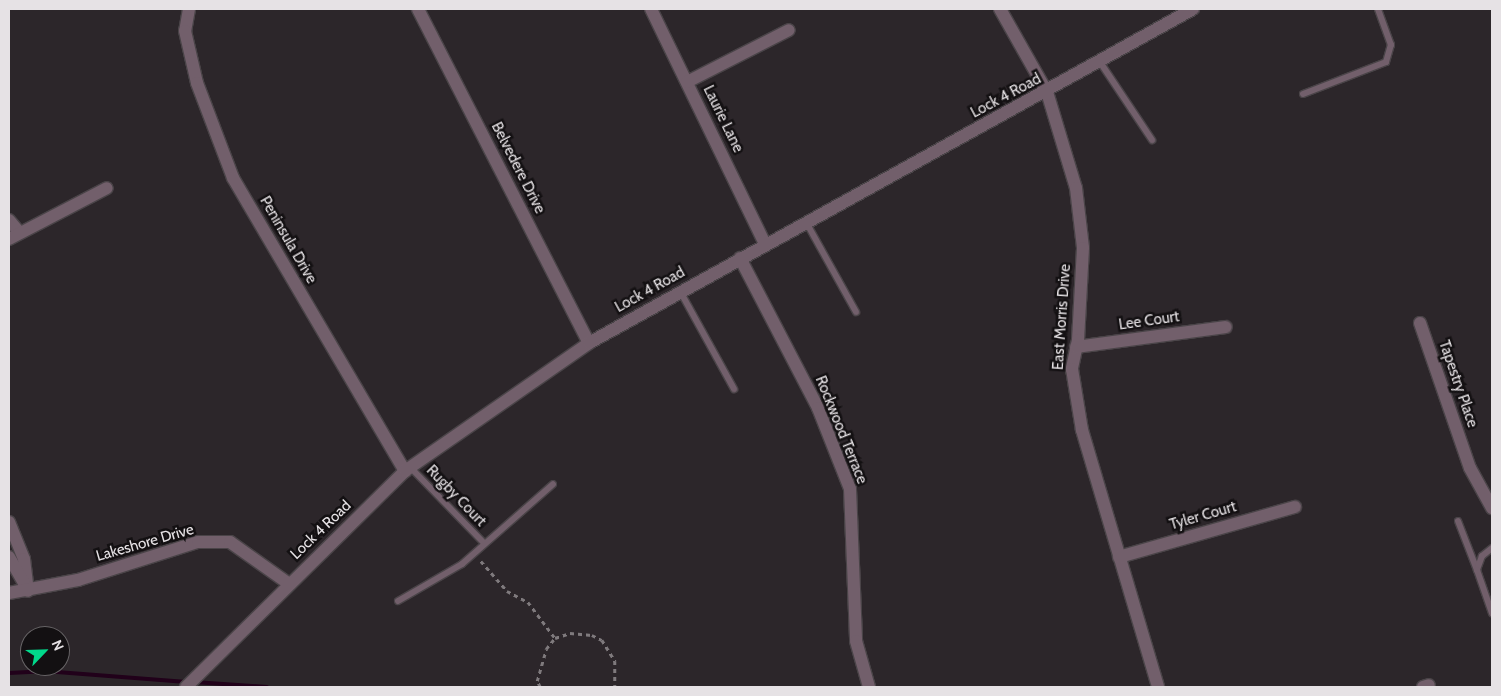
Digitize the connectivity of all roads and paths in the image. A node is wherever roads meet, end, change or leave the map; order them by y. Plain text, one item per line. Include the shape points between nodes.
1 (189, 9) edge
2 (418, 9) edge
3 (651, 9) edge
4 (1000, 9) edge
5 (1193, 9) edge
6 (1378, 9) edge
7 (790, 30) dead end
8 (1100, 62) junction
9 (686, 82) junction
10 (1048, 92) junction
11 (1303, 94) dead end
12 (1152, 140) dead end
13 (107, 188) dead end
14 (9, 220) edge
15 (806, 222) junction
16 (14, 235) edge
17 (765, 244) junction
18 (740, 258) junction
19 (680, 291) junction
20 (856, 312) dead end
21 (1420, 323) dead end
22 (1226, 327) dead end
23 (589, 343) junction
24 (1076, 347) junction
25 (734, 389) dead end
26 (408, 469) junction
27 (553, 484) dead end
28 (1295, 507) dead end
29 (1492, 508) edge
30 (1458, 521) dead end
31 (9, 522) edge
32 (483, 542) junction
33 (1492, 548) edge
34 (473, 552) junction
35 (9, 557) edge
36 (1119, 557) junction
37 (1477, 570) junction
38 (289, 584) junction
39 (28, 591) junction
40 (9, 593) edge
41 (398, 601) dead end
42 (1492, 613) edge
43 (555, 638) junction
44 (186, 687) edge
45 (540, 687) edge
46 (615, 687) edge
47 (869, 687) edge
48 (1158, 687) edge

1 - 26 street, Peninsula Drive via 185,31 197,83 233,178
2 - 23 street, Belvedere Drive
3 - 9 street, Laurie Lane
4 - 10 street, East Morris Drive
5 - 8 street, Lock 4 Road
6 - 11 lane via 1391,45 1386,62
7 - 9 street
8 - 10 street, Lock 4 Road
8 - 12 lane
9 - 17 street, Laurie Lane
10 - 15 street, Lock 4 Road
10 - 24 street, East Morris Drive via 1076,188 1083,248
13 - 16 street
14 - 16 street
15 - 17 street, Lock 4 Road
15 - 20 lane
17 - 18 street, Lock 4 Road
18 - 19 street, Lock 4 Road
18 - 47 street, Rockwood Terrace via 818,408 850,489 854,624
19 - 23 street, Lock 4 Road
19 - 25 lane
21 - 29 street, Tapestry Place via 1470,468
22 - 24 street, Lee Court
23 - 26 street, Lock 4 Road
24 - 36 street, East Morris Drive via 1072,369 1082,430
26 - 32 lane, Rugby Court
26 - 38 street, Lock 4 Road
27 - 32 lane, Rugby Court
28 - 36 street, Tyler Court
30 - 37 lane
31 - 39 street via 24,559
32 - 34 lane, Rugby Court
33 - 37 lane via 1482,556
34 - 41 lane, Rugby Court via 462,564
34 - 43 path via 507,591 528,602
35 - 39 street
36 - 48 street, East Morris Drive
37 - 42 lane
38 - 39 street, Lakeshore Drive via 230,542 206,542
38 - 44 street, Lock 4 Road
39 - 40 street, Lakeshore Drive
43 - 45 path via 539,665
43 - 46 path via 570,633 592,635 602,640 616,661

